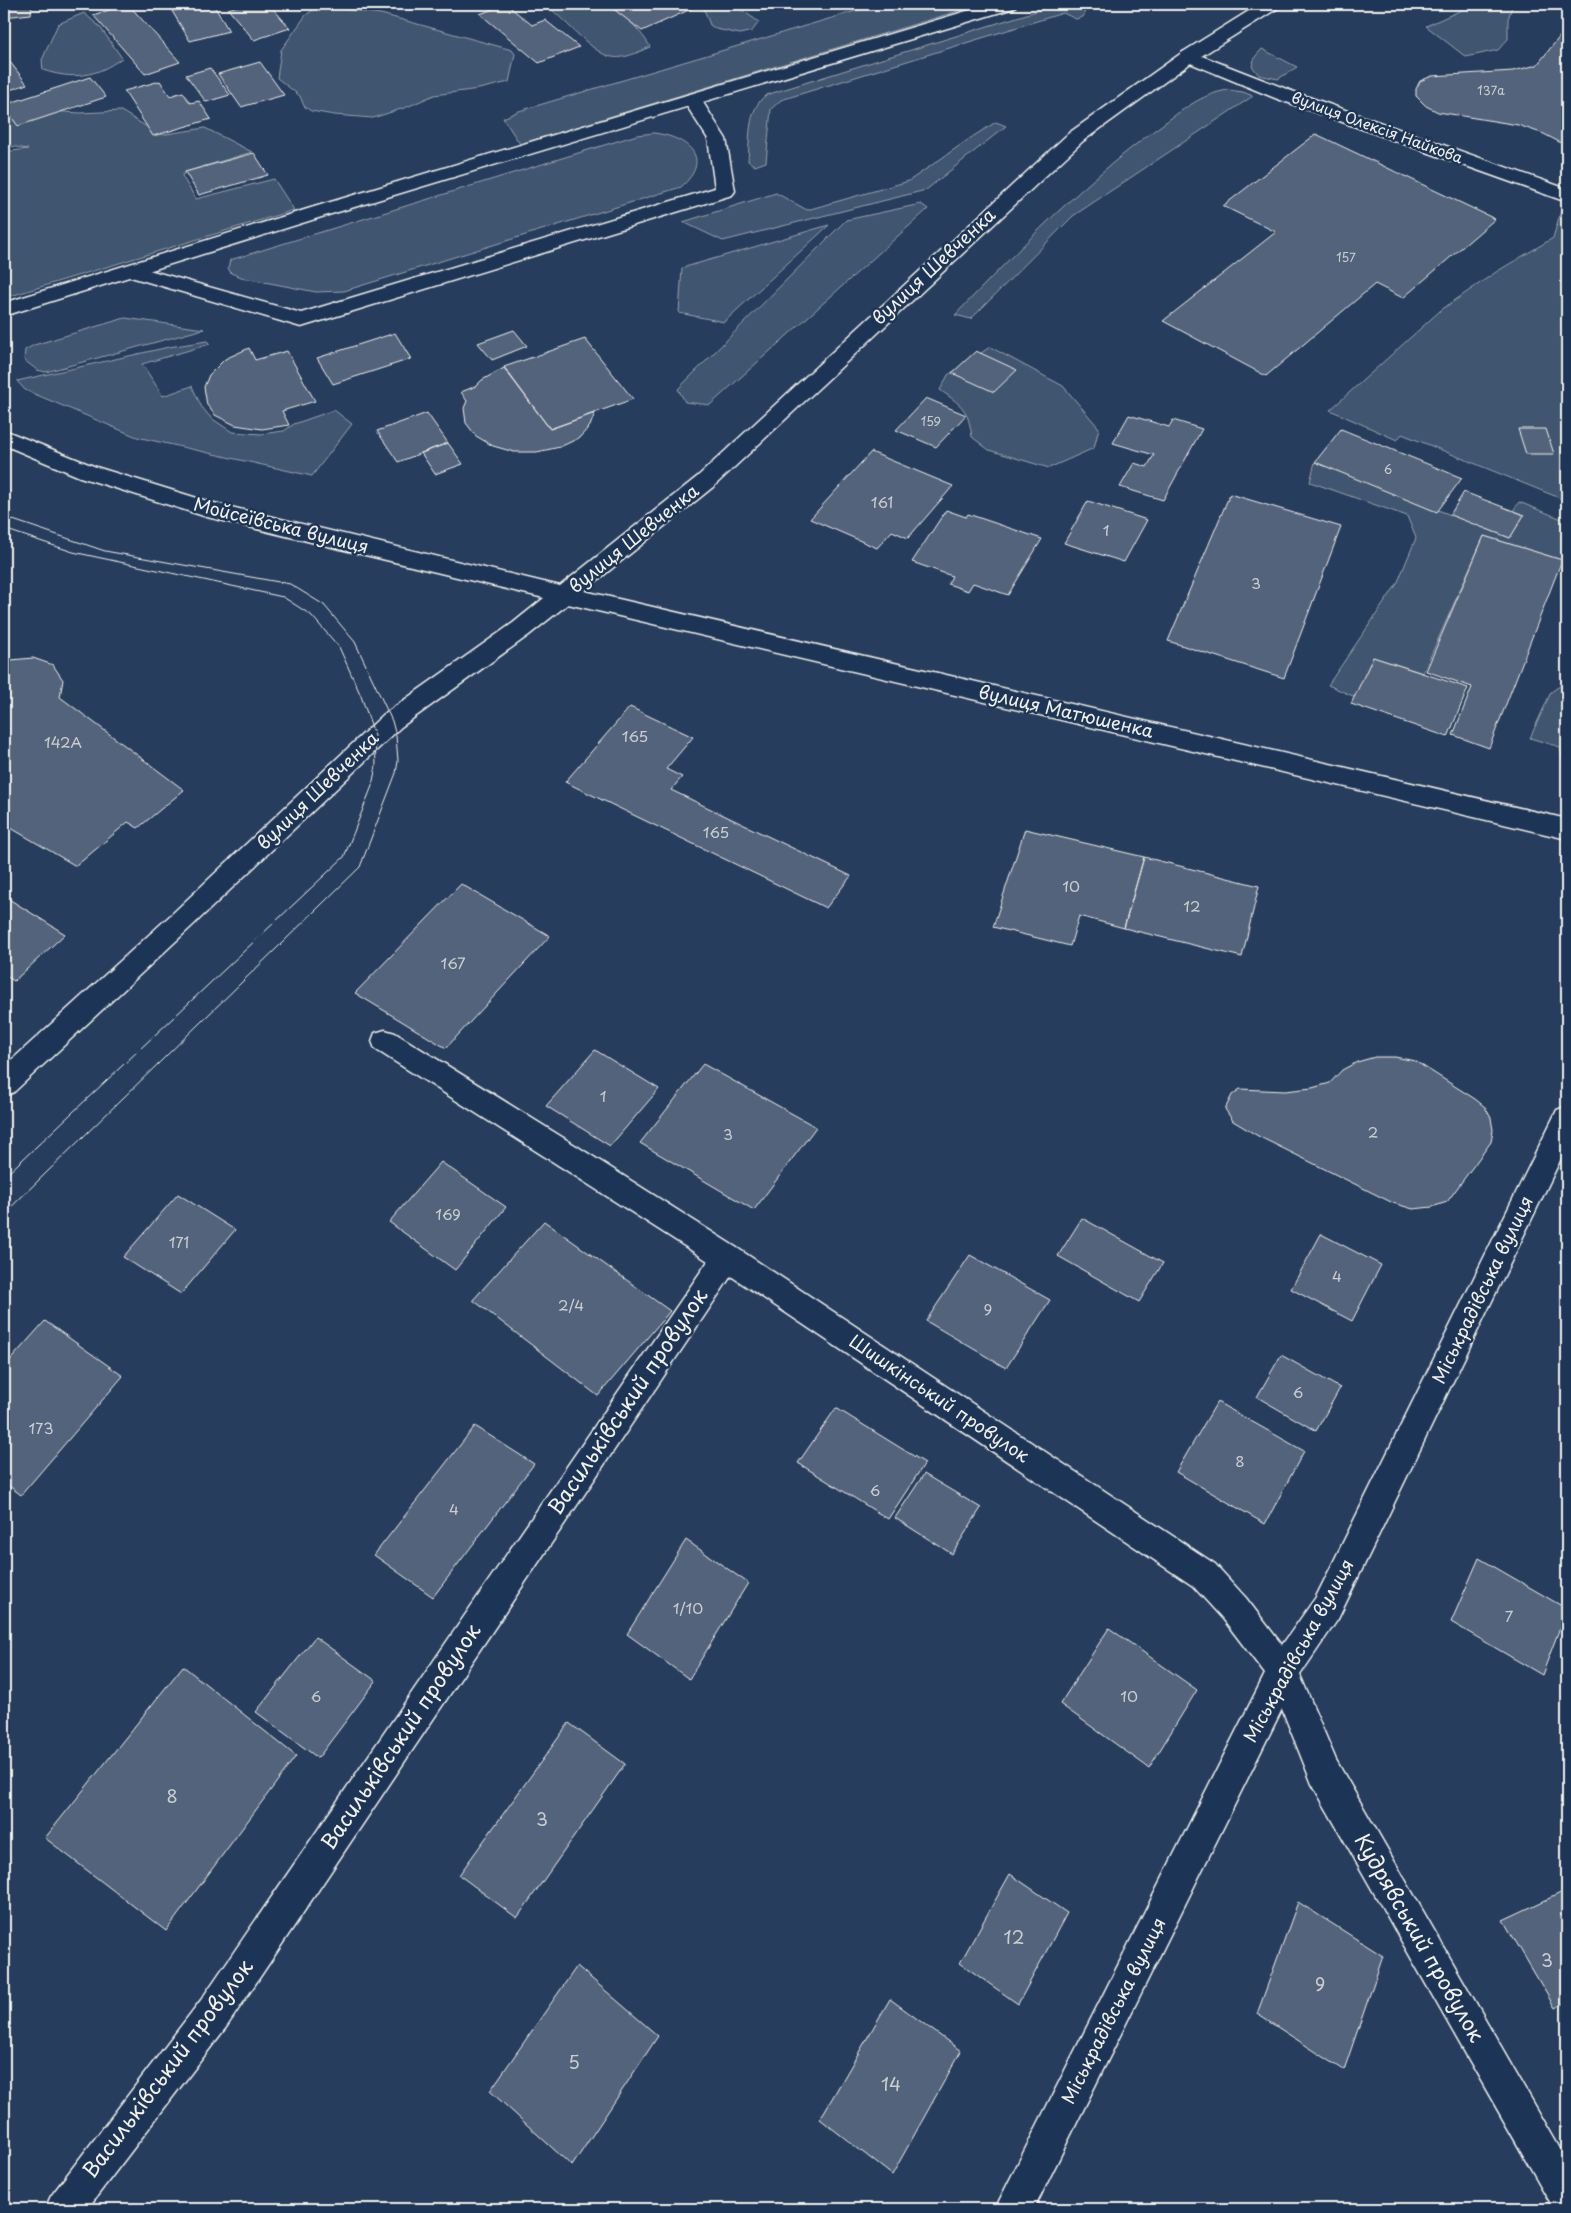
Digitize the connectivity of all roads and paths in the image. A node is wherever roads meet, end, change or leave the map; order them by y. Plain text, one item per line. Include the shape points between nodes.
1 (1008, 4) edge
2 (1272, 4) edge
3 (1189, 56) junction
4 (692, 100) junction
5 (1567, 196) edge
6 (131, 271) junction
7 (4, 310) edge
8 (4, 437) edge
9 (565, 595) junction
10 (1567, 829) edge
11 (385, 1041) dead end
12 (4, 1084) edge
13 (1567, 1118) edge
14 (727, 1257) junction
15 (1283, 1672) junction
16 (1567, 2196) edge
17 (64, 2209) edge
18 (1014, 2209) edge

1 - 4 main road
2 - 3 main road, вулиця Шевченка
3 - 5 main road, вулиця Олексія Найкова via 1282,94
3 - 9 main road, вулиця Шевченка via 1076,137 705,482
4 - 6 main road
4 - 6 main road via 717,139 725,191 302,320
6 - 7 main road
8 - 9 main road, Мойсеївська вулиця via 88,472 207,509
9 - 10 main road, вулиця Матюшенка
9 - 12 main road, вулиця Шевченка via 392,721
11 - 14 main road, Шишкінський провулок
13 - 15 main road, Міськрадівська вулиця via 1327,1608
14 - 15 main road, Шишкінський провулок via 1204,1575 1235,1609
14 - 17 main road, Васильківський провулок via 214,2013
15 - 16 main road, Кудрявський провулок via 1324,1772
15 - 18 main road, Міськрадівська вулиця

